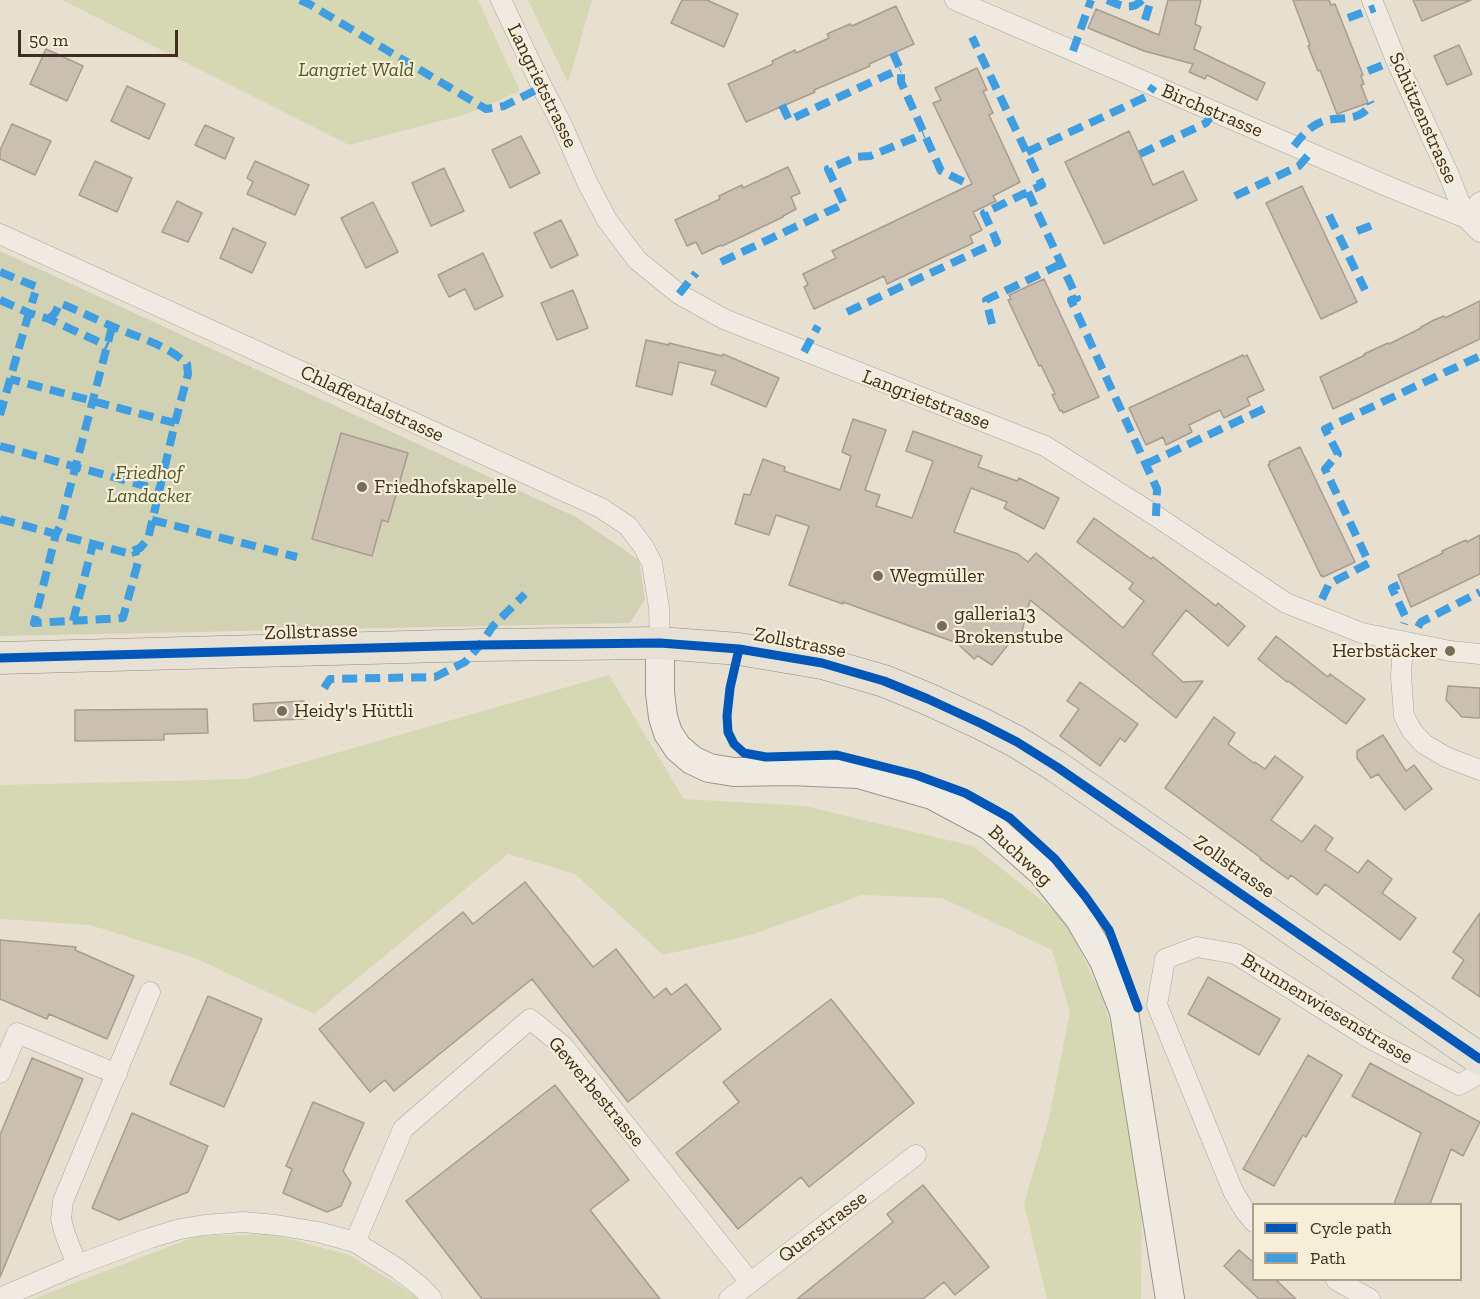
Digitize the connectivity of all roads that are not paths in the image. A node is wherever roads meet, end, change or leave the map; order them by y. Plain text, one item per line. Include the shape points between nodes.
1 (501, 0) edge
2 (1372, 0) edge
3 (958, 1) edge
4 (1480, 202) edge
5 (1473, 225) edge
6 (0, 234) edge
7 (1403, 642) junction
8 (660, 643) junction
9 (1480, 654) edge
10 (0, 658) edge
11 (1480, 770) edge
12 (150, 992) dead end
13 (1480, 1059) edge
14 (0, 1073) edge
15 (1480, 1073) edge
16 (117, 1074) junction
17 (916, 1155) dead end
18 (1252, 1220) edge
19 (355, 1242) junction
20 (77, 1265) junction
21 (1338, 1281) edge
22 (750, 1282) junction
23 (0, 1298) edge
24 (432, 1299) edge
25 (729, 1299) edge
26 (1170, 1299) edge
27 (1370, 1299) edge

1 - 7 street, Langrietstrasse via 607,220 637,260 679,294 723,319 1045,446 1286,603 1362,633
2 - 5 street, Schützenstrasse
3 - 5 street, Birchstrasse
4 - 5 street
6 - 8 street, Chlaffentalstrasse via 601,508 628,526 652,563
7 - 9 street, Langrietstrasse
7 - 11 street via 1404,716 1412,731 1424,744 1446,757
8 - 10 main road, Zollstrasse
8 - 13 main road, Zollstrasse via 739,649 822,663 884,681 1008,738 1057,767
8 - 26 street, Buchweg via 663,717 678,748 692,760 709,768 734,772 859,774 932,795 990,826 1042,872 1079,918 1104,961 1124,1012
12 - 16 street
14 - 16 street via 17,1033
15 - 18 street, Brunnenwiesenstrasse via 1459,1085 1369,1038 1236,954 1197,947 1165,959 1157,1005 1233,1191
16 - 20 street via 63,1201 61,1219
17 - 22 street, Querstrasse
19 - 20 street via 318,1232 243,1221 180,1229
19 - 22 street, Gewerbestrasse via 404,1129 530,1019 563,1046
19 - 24 street via 398,1269
20 - 23 street
21 - 27 street
22 - 25 street, Querstrasse

